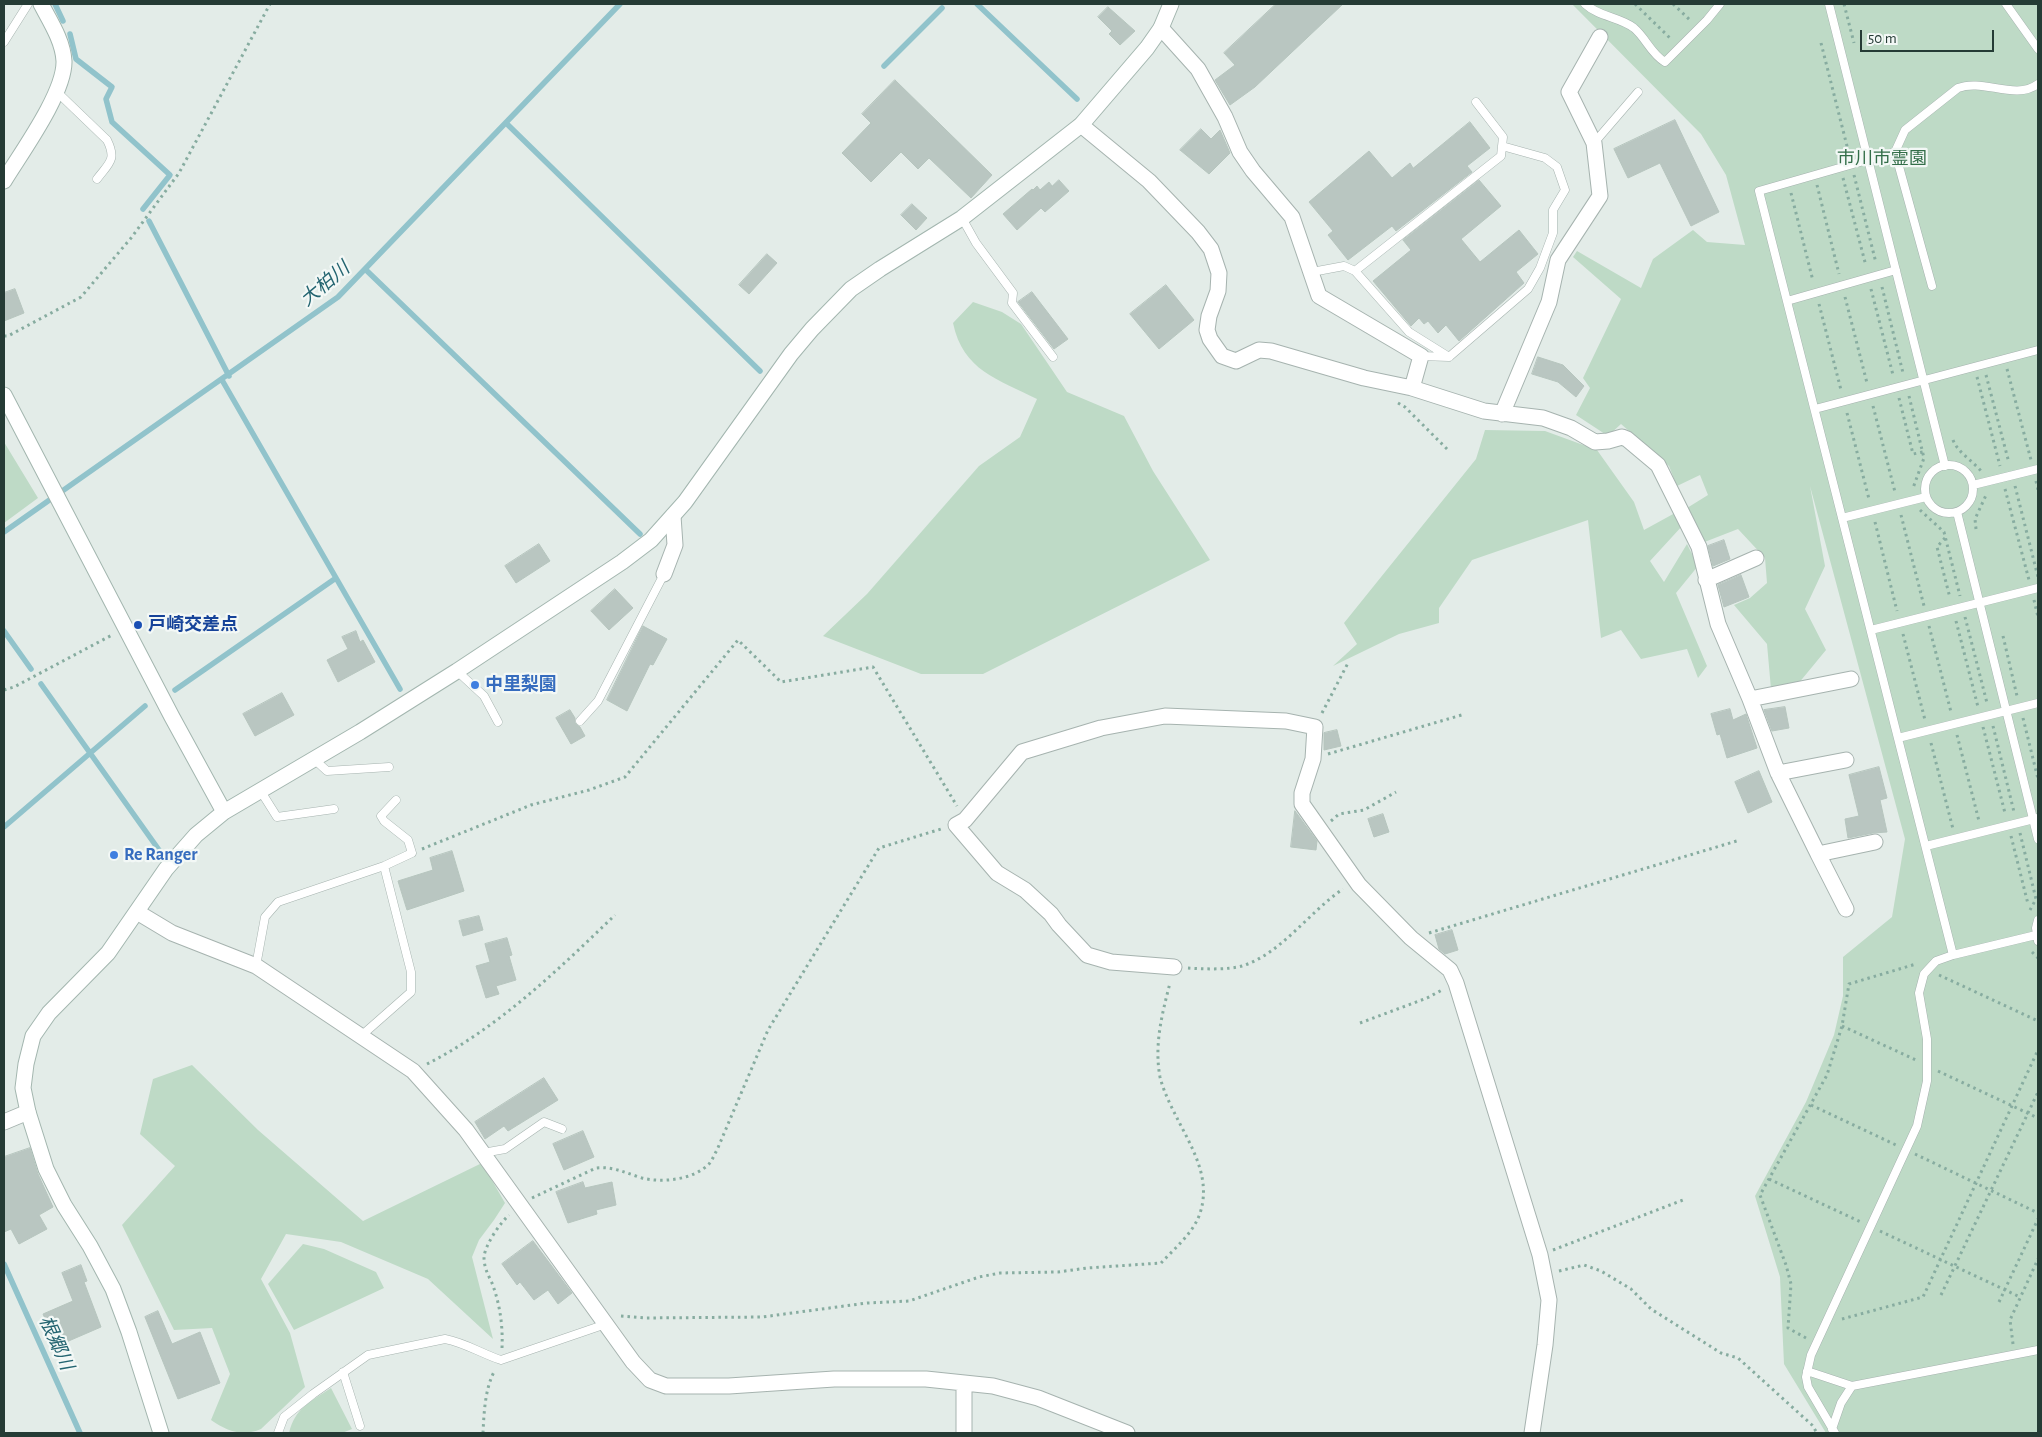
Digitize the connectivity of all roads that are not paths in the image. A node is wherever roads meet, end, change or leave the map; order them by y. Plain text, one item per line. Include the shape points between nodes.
1 (28, 4) edge
2 (41, 4) edge
3 (1171, 4) edge
4 (1585, 4) edge
5 (1720, 4) edge
6 (1829, 4) edge
7 (2006, 4) edge
8 (1161, 28) junction
9 (1600, 37) dead end
10 (4, 42) edge
11 (2038, 49) edge
12 (2038, 84) edge
13 (56, 91) junction
14 (1638, 92) dead end
15 (1476, 102) dead end
16 (1080, 125) junction
17 (1594, 143) junction
18 (1502, 146) junction
19 (1895, 152) junction
20 (1868, 160) junction
21 (98, 179) dead end
22 (4, 181) edge
23 (962, 218) junction
24 (1896, 270) junction
25 (1355, 271) junction
26 (1312, 272) junction
27 (1932, 286) dead end
28 (1787, 301) junction
29 (2038, 350) edge
30 (1421, 356) junction
31 (1053, 357) dead end
32 (1450, 357) junction
33 (1924, 380) junction
34 (1412, 388) junction
35 (4, 395) edge
36 (1815, 409) junction
37 (1502, 414) junction
38 (1945, 466) junction
39 (2036, 469) edge
40 (1973, 485) junction
41 (1926, 497) junction
42 (1956, 512) junction
43 (673, 516) junction
44 (1842, 518) junction
45 (1756, 558) dead end
46 (664, 574) joint
47 (1706, 580) junction
48 (2035, 589) edge
49 (1979, 603) junction
50 (1871, 630) junction
51 (457, 671) junction
52 (1851, 679) dead end
53 (1750, 699) junction
54 (2038, 703) edge
55 (2006, 711) junction
56 (580, 721) dead end
57 (498, 722) dead end
58 (1898, 738) junction
59 (314, 759) junction
60 (1846, 760) dead end
61 (388, 767) dead end
62 (1778, 773) junction
63 (260, 790) junction
64 (396, 800) dead end
65 (334, 809) dead end
66 (224, 812) junction
67 (2036, 818) edge
68 (2038, 839) edge
69 (1875, 842) dead end
70 (1926, 846) junction
71 (1818, 854) junction
72 (384, 866) junction
73 (1846, 909) dead end
74 (137, 912) junction
75 (2038, 920) edge
76 (2037, 938) edge
77 (1953, 955) junction
78 (256, 966) junction
79 (1174, 966) road end
80 (361, 1036) junction
81 (28, 1112) junction
82 (4, 1122) edge
83 (562, 1129) dead end
84 (483, 1153) junction
85 (603, 1320) junction
86 (2038, 1350) edge
87 (1807, 1371) junction
88 (343, 1372) junction
89 (964, 1383) junction
90 (1852, 1386) junction
91 (360, 1426) dead end
92 (1834, 1431) edge
93 (161, 1433) edge
94 (278, 1433) edge
95 (964, 1433) edge
96 (1127, 1433) edge
97 (1532, 1433) edge

1 - 10 lane
2 - 13 street via 61,44 64,61
3 - 8 street
4 - 5 lane via 1633,27 1665,62
6 - 20 lane
7 - 11 lane
8 - 16 street
8 - 26 street via 1198,69 1240,152 1292,217
9 - 17 street via 1569,92
12 - 19 lane via 2028,90 1958,88 1905,130
13 - 21 lane via 107,140 113,151 113,158
13 - 22 street
14 - 17 lane
15 - 18 lane via 1503,136
16 - 23 street
16 - 34 street via 1149,181 1211,249 1219,273 1218,291 1207,330 1222,356 1236,361 1260,350 1271,351 1364,378
17 - 37 street via 1600,196 1558,260 1549,302
18 - 25 lane via 1501,156
18 - 32 lane via 1545,158 1558,168 1565,190 1553,210 1553,233 1544,260 1528,289
19 - 20 lane
19 - 27 lane
20 - 24 lane
20 - 28 lane via 1759,191
23 - 31 lane via 1013,293 1012,303
23 - 43 street via 851,289 812,329
24 - 28 lane
24 - 33 lane
25 - 26 lane via 1344,266
25 - 32 lane via 1409,332
26 - 30 street via 1319,296
28 - 36 lane
29 - 33 lane
30 - 32 lane
30 - 34 street
33 - 36 lane
33 - 38 lane
34 - 37 street
35 - 66 street
36 - 44 lane
37 - 47 street via 1543,418 1571,428 1595,442 1627,439 1658,465 1699,547
38 - 40 lane via 1954,465 1964,470
38 - 41 lane via 1937,468 1929,476
39 - 40 lane
40 - 42 lane via 1971,500 1964,509
41 - 42 lane via 1937,511
41 - 44 lane
42 - 49 lane
43 - 46 street via 675,545
43 - 51 street via 651,540 622,562
44 - 50 lane
45 - 47 street
46 - 56 lane via 598,701
47 - 53 street via 1718,624
48 - 49 lane
49 - 50 lane
49 - 55 lane
50 - 58 lane
51 - 57 lane via 484,696
51 - 59 street
52 - 53 street
53 - 62 street
54 - 55 lane
55 - 58 lane
55 - 67 lane
58 - 70 lane
59 - 61 lane via 327,771
59 - 63 street
60 - 62 street
62 - 71 street
63 - 65 lane via 277,817
63 - 66 street
64 - 72 lane via 381,816 408,840 412,853
66 - 74 street via 196,835 166,869
67 - 68 lane
67 - 70 lane
69 - 71 street
70 - 77 lane
71 - 73 street
72 - 78 lane via 278,902 265,917
72 - 80 lane via 410,972 411,992
74 - 78 street via 172,933
74 - 81 street via 108,953 49,1013 33,1036 23,1088
75 - 76 lane
76 - 77 lane
77 - 87 lane via 1936,961 1921,983 1919,993 1927,1038 1927,1081 1917,1126
78 - 80 street
79 - 97 street via 1111,962 1087,955 1025,890 997,873 960,822 1022,752 1101,728 1166,716 1286,721 1315,727 1313,759 1302,804 1359,885 1411,938 1450,970 1540,1255 1548,1300 1547,1327
80 - 84 street via 413,1071
81 - 82 street
81 - 93 street via 46,1169 113,1289
83 - 84 lane via 544,1122 505,1149
84 - 85 street
85 - 88 lane via 501,1360 458,1341 445,1339 368,1355
85 - 89 street via 650,1380 666,1386 729,1386 834,1379 926,1379
86 - 90 lane
87 - 90 lane
87 - 92 lane via 1808,1387
88 - 91 lane
88 - 94 lane via 284,1417
89 - 95 street
89 - 96 street via 993,1386 1038,1398
90 - 92 lane via 1841,1402

